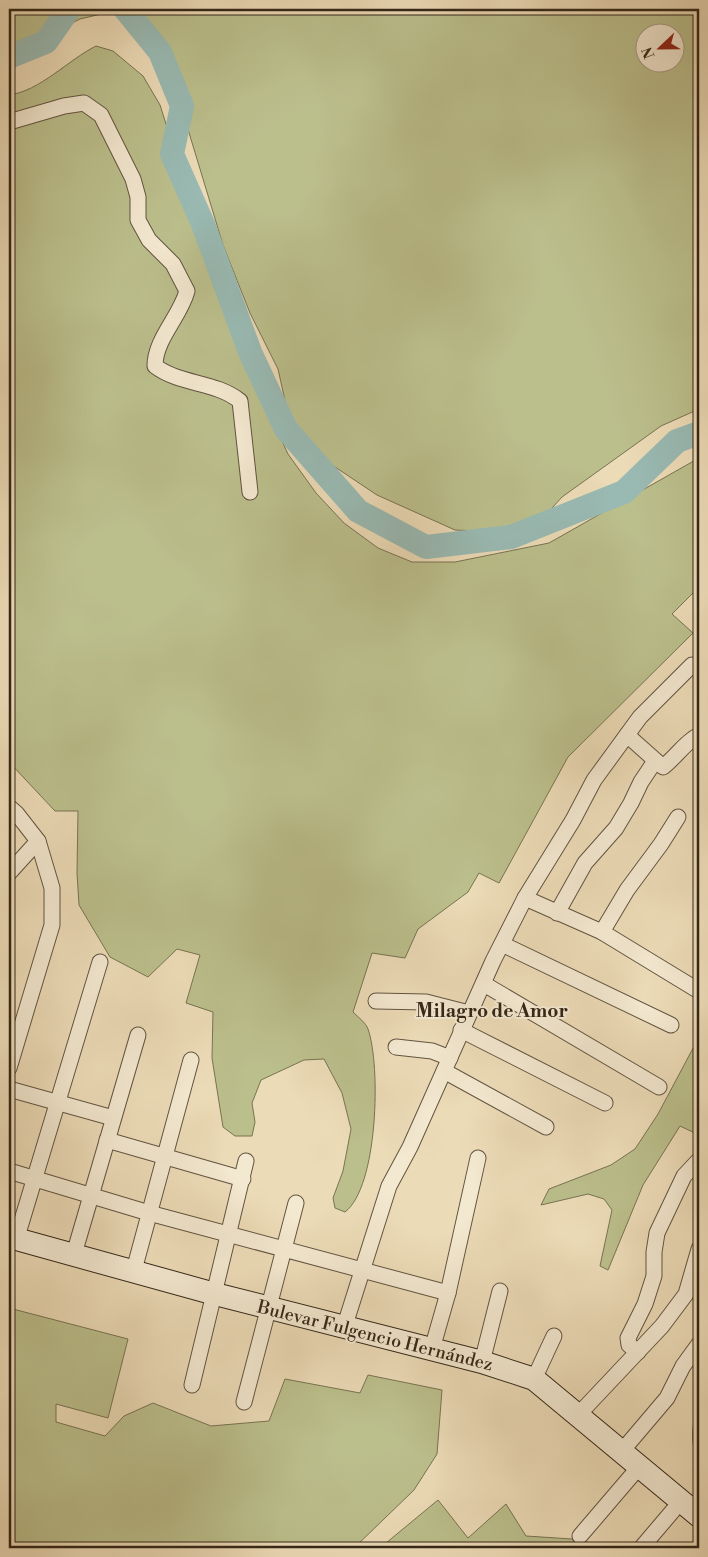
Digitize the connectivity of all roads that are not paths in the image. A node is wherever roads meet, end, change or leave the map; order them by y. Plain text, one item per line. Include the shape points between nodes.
1 (9, 122) edge
2 (250, 492) dead end
3 (692, 665) dead end
4 (627, 735) junction
5 (699, 735) edge
6 (655, 761) junction
7 (9, 807) edge
8 (678, 817) dead end
9 (38, 841) junction
10 (9, 874) edge
11 (525, 898) junction
12 (558, 913) junction
13 (602, 932) junction
14 (502, 944) junction
15 (100, 962) dead end
16 (484, 984) junction
17 (699, 991) edge
18 (376, 1001) dead end
19 (469, 1013) junction
20 (671, 1026) dead end
21 (461, 1030) junction
22 (138, 1035) dead end
23 (396, 1047) dead end
24 (191, 1060) dead end
25 (447, 1064) junction
26 (9, 1068) edge
27 (659, 1087) dead end
28 (9, 1089) edge
29 (57, 1102) junction
30 (606, 1103) dead end
31 (113, 1118) junction
32 (546, 1127) dead end
33 (106, 1140) junction
34 (165, 1155) junction
35 (478, 1158) dead end
36 (699, 1160) edge
37 (246, 1161) dead end
38 (9, 1171) edge
39 (35, 1178) junction
40 (243, 1179) junction
41 (91, 1194) junction
42 (296, 1203) dead end
43 (149, 1213) junction
44 (230, 1233) junction
45 (13, 1238) edge
46 (284, 1247) junction
47 (699, 1249) edge
48 (74, 1254) junction
49 (362, 1268) junction
50 (134, 1270) junction
51 (500, 1290) dead end
52 (448, 1293) junction
53 (215, 1294) junction
54 (268, 1308) junction
55 (344, 1328) junction
56 (554, 1336) dead end
57 (699, 1344) edge
58 (432, 1349) junction
59 (638, 1352) junction
60 (482, 1362) junction
61 (534, 1379) junction
62 (192, 1385) dead end
63 (244, 1402) dead end
64 (579, 1414) junction
65 (622, 1451) junction
66 (639, 1467) junction
67 (682, 1500) junction
68 (699, 1516) edge
69 (580, 1536) dead end
70 (642, 1547) dead end

1 - 2 street via 84,103 101,115 134,179 138,220 149,240 172,264 186,291 155,354 155,366 167,375 229,392 240,401
3 - 4 street via 640,717
4 - 6 street
4 - 11 street via 594,780
5 - 6 street via 663,767
6 - 12 street via 616,828 585,863
7 - 9 street
8 - 13 street
9 - 10 street
9 - 26 street via 52,888 52,925
11 - 12 street
11 - 14 street
12 - 13 street
13 - 17 street
14 - 16 street
14 - 20 street
15 - 29 street
16 - 19 street
16 - 27 street
18 - 19 street via 426,1002
19 - 21 street
21 - 25 street
21 - 30 street
22 - 31 street
23 - 25 street via 432,1051
24 - 34 street
25 - 32 street
25 - 49 street via 389,1186
28 - 29 street
29 - 31 street
29 - 39 street
31 - 33 street
33 - 34 street
33 - 41 street
34 - 40 street
34 - 43 street
35 - 52 street
36 - 59 street via 684,1176 657,1233 654,1276 628,1338 629,1344
37 - 40 street
38 - 39 street
39 - 41 street
39 - 45 street
40 - 44 street
41 - 43 street
41 - 48 street
42 - 46 street
43 - 44 street
43 - 50 street
44 - 46 street
44 - 53 street
45 - 48 street, Bulevar Fulgencio Hernández
46 - 49 street
46 - 54 street
47 - 59 street via 686,1294
48 - 50 street, Bulevar Fulgencio Hernández
49 - 52 street
49 - 55 street
50 - 53 street, Bulevar Fulgencio Hernández
51 - 60 street
52 - 58 street
53 - 54 street, Bulevar Fulgencio Hernández
53 - 62 street
54 - 55 street, Bulevar Fulgencio Hernández
54 - 63 street
55 - 58 street, Bulevar Fulgencio Hernández
56 - 61 street
57 - 65 street via 666,1398
58 - 60 street, Bulevar Fulgencio Hernández
59 - 64 street
60 - 61 street, Bulevar Fulgencio Hernández
61 - 64 street, Bulevar Fulgencio Hernández
64 - 65 street, Bulevar Fulgencio Hernández
65 - 66 street, Bulevar Fulgencio Hernández
66 - 67 street, Bulevar Fulgencio Hernández
66 - 69 street
67 - 68 street, Bulevar Fulgencio Hernández
67 - 70 street

